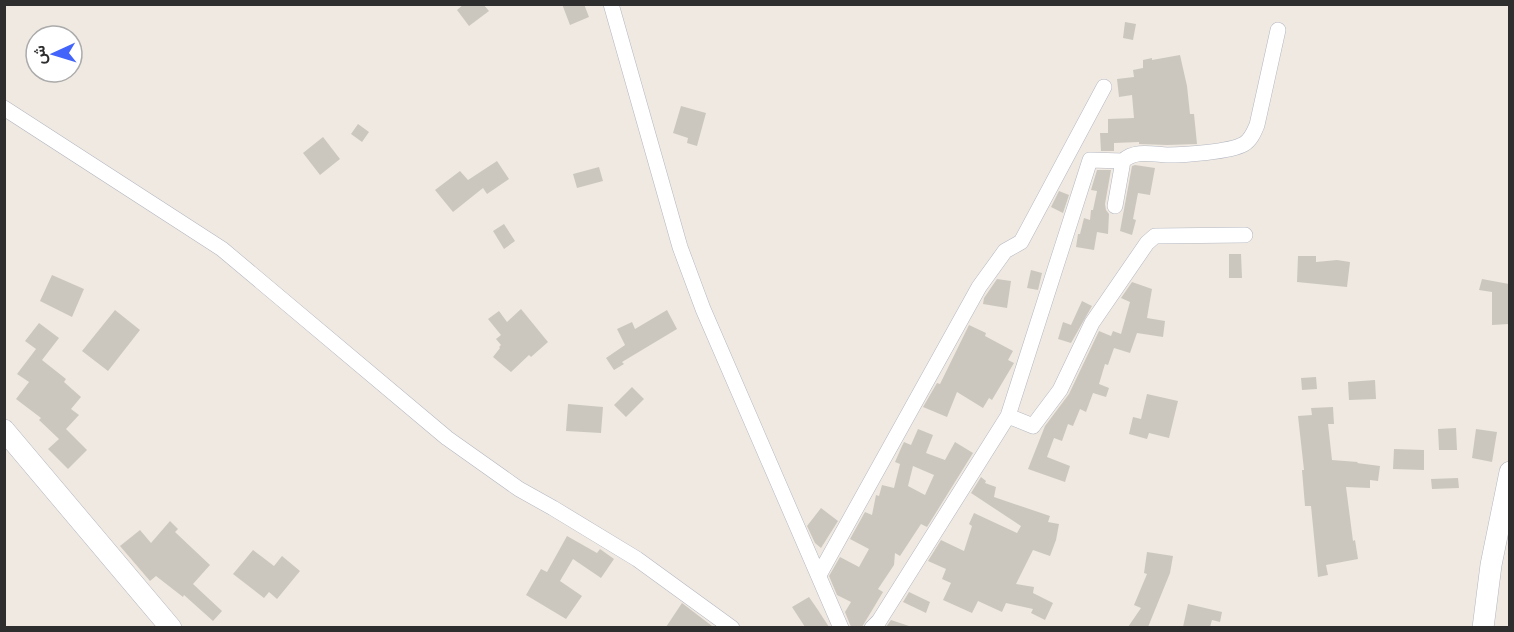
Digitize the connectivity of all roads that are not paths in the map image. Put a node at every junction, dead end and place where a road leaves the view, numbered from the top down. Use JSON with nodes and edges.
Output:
{"nodes":[{"id":1,"x":611,"y":4,"type":"edge"},
{"id":2,"x":1278,"y":30,"type":"dead end"},
{"id":3,"x":1104,"y":87,"type":"dead end"},
{"id":4,"x":4,"y":108,"type":"edge"},
{"id":5,"x":1123,"y":161,"type":"junction"},
{"id":6,"x":1115,"y":206,"type":"dead end"},
{"id":7,"x":1245,"y":236,"type":"dead end"},
{"id":8,"x":1008,"y":416,"type":"junction"},
{"id":9,"x":4,"y":430,"type":"edge"},
{"id":10,"x":1509,"y":472,"type":"edge"},
{"id":11,"x":819,"y":575,"type":"junction"},
{"id":12,"x":171,"y":627,"type":"edge"},
{"id":13,"x":732,"y":627,"type":"edge"},
{"id":14,"x":841,"y":627,"type":"edge"},
{"id":15,"x":872,"y":627,"type":"edge"},
{"id":16,"x":1483,"y":627,"type":"edge"}],
"edges":[{"from":1,"to":11,"type":"street"},
{"from":2,"to":5,"type":"street"},
{"from":3,"to":11,"type":"street"},
{"from":4,"to":13,"type":"street"},
{"from":5,"to":6,"type":"street"},
{"from":5,"to":8,"type":"street"},
{"from":7,"to":8,"type":"street"},
{"from":8,"to":15,"type":"street"},
{"from":9,"to":12,"type":"street"},
{"from":10,"to":16,"type":"street"},
{"from":11,"to":14,"type":"street"}]}
